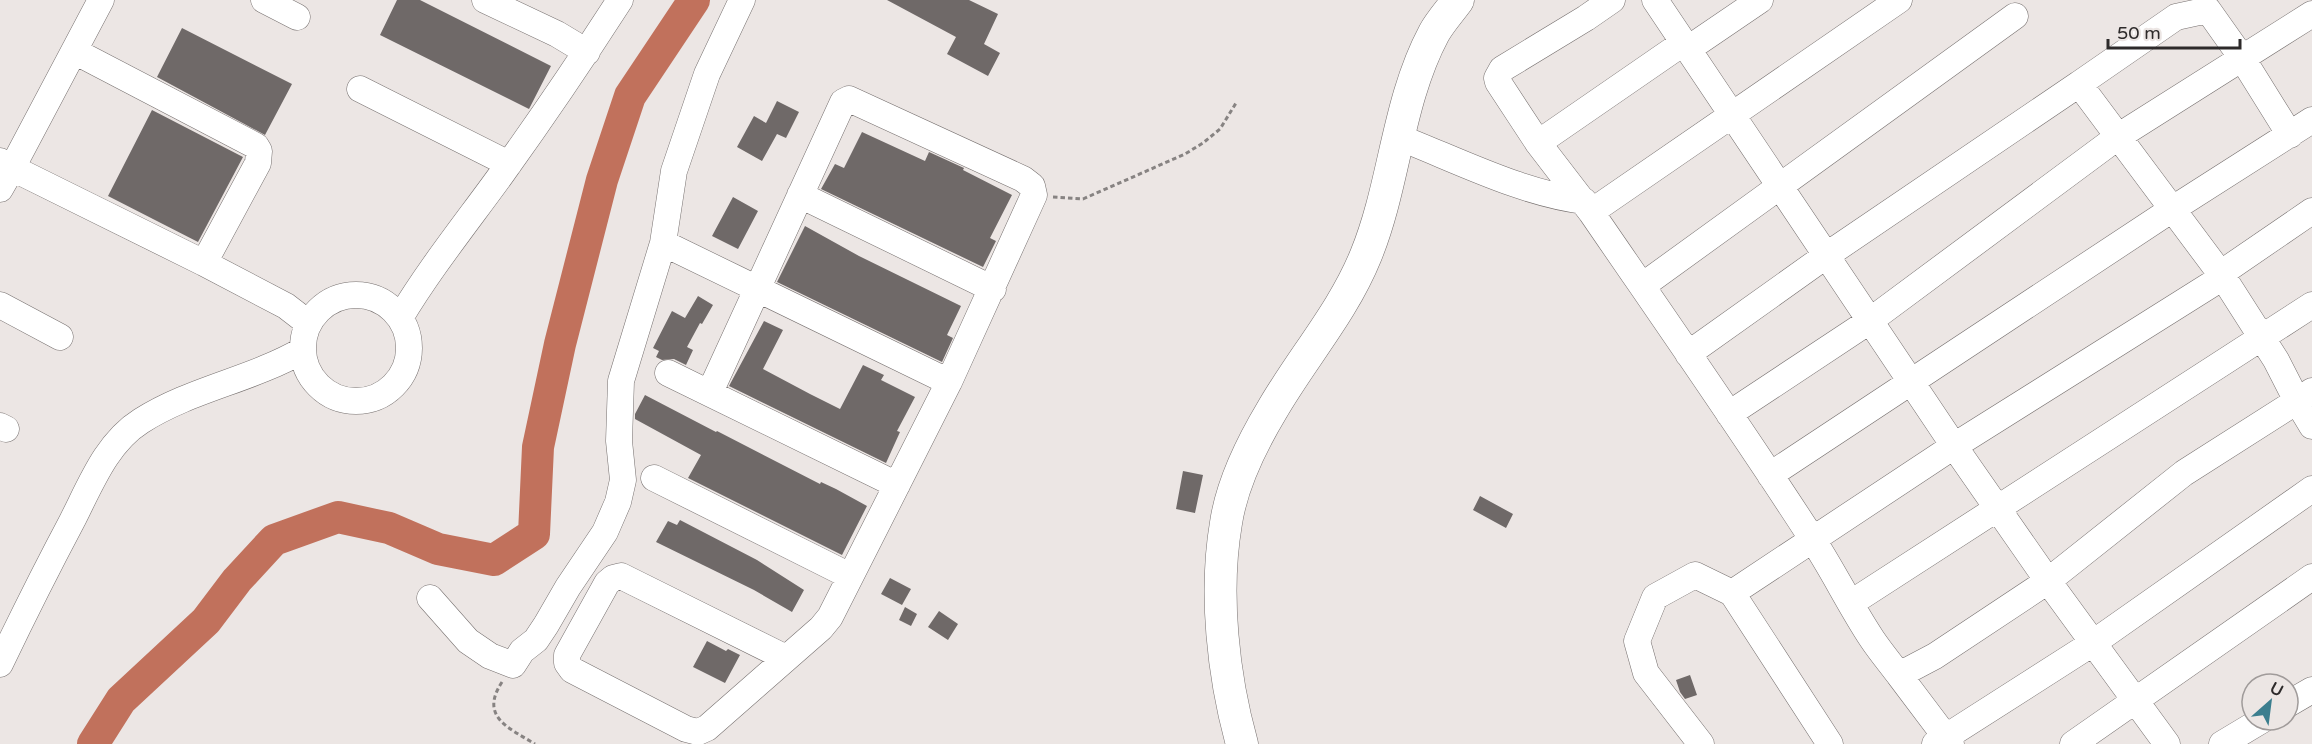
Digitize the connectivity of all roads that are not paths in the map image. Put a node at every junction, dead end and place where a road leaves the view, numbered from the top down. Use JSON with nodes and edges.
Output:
{"nodes":[{"id":1,"x":101,"y":0,"type":"edge"},
{"id":2,"x":264,"y":0,"type":"edge"},
{"id":3,"x":485,"y":0,"type":"edge"},
{"id":4,"x":620,"y":0,"type":"edge"},
{"id":5,"x":742,"y":0,"type":"edge"},
{"id":6,"x":1458,"y":0,"type":"edge"},
{"id":7,"x":1612,"y":0,"type":"edge"},
{"id":8,"x":1655,"y":0,"type":"edge"},
{"id":9,"x":1760,"y":0,"type":"edge"},
{"id":10,"x":1899,"y":0,"type":"edge"},
{"id":11,"x":2304,"y":11,"type":"edge"},
{"id":12,"x":2015,"y":16,"type":"dead end"},
{"id":13,"x":297,"y":17,"type":"dead end"},
{"id":14,"x":1686,"y":46,"type":"junction"},
{"id":15,"x":74,"y":51,"type":"junction"},
{"id":16,"x":586,"y":52,"type":"junction"},
{"id":17,"x":2242,"y":58,"type":"junction"},
{"id":18,"x":2079,"y":84,"type":"junction"},
{"id":19,"x":360,"y":89,"type":"dead end"},
{"id":20,"x":1733,"y":115,"type":"junction"},
{"id":21,"x":2312,"y":120,"type":"edge"},
{"id":22,"x":2290,"y":135,"type":"junction"},
{"id":23,"x":2119,"y":136,"type":"junction"},
{"id":24,"x":1398,"y":137,"type":"junction"},
{"id":25,"x":1538,"y":144,"type":"junction"},
{"id":26,"x":509,"y":164,"type":"junction"},
{"id":27,"x":4,"y":173,"type":"edge"},
{"id":28,"x":1781,"y":186,"type":"junction"},
{"id":29,"x":800,"y":195,"type":"junction"},
{"id":30,"x":1588,"y":206,"type":"junction"},
{"id":31,"x":2171,"y":210,"type":"junction"},
{"id":32,"x":2312,"y":211,"type":"edge"},
{"id":33,"x":663,"y":243,"type":"junction"},
{"id":34,"x":1827,"y":255,"type":"junction"},
{"id":35,"x":204,"y":263,"type":"junction"},
{"id":36,"x":2221,"y":276,"type":"junction"},
{"id":37,"x":1642,"y":286,"type":"junction"},
{"id":38,"x":757,"y":289,"type":"junction"},
{"id":39,"x":993,"y":289,"type":"junction"},
{"id":40,"x":0,"y":305,"type":"edge"},
{"id":41,"x":2312,"y":305,"type":"edge"},
{"id":42,"x":393,"y":311,"type":"junction"},
{"id":43,"x":312,"y":318,"type":"junction"},
{"id":44,"x":1870,"y":320,"type":"junction"},
{"id":45,"x":60,"y":337,"type":"dead end"},
{"id":46,"x":2262,"y":337,"type":"junction"},
{"id":47,"x":1688,"y":354,"type":"junction"},
{"id":48,"x":305,"y":359,"type":"junction"},
{"id":49,"x":668,"y":373,"type":"dead end"},
{"id":50,"x":949,"y":382,"type":"junction"},
{"id":51,"x":1913,"y":382,"type":"junction"},
{"id":52,"x":710,"y":392,"type":"junction"},
{"id":53,"x":2304,"y":396,"type":"edge"},
{"id":54,"x":1729,"y":414,"type":"junction"},
{"id":55,"x":2312,"y":426,"type":"edge"},
{"id":56,"x":1954,"y":446,"type":"junction"},
{"id":57,"x":1770,"y":476,"type":"junction"},
{"id":58,"x":654,"y":478,"type":"dead end"},
{"id":59,"x":897,"y":485,"type":"junction"},
{"id":60,"x":2312,"y":489,"type":"edge"},
{"id":61,"x":1997,"y":508,"type":"junction"},
{"id":62,"x":1812,"y":538,"type":"junction"},
{"id":63,"x":850,"y":576,"type":"junction"},
{"id":64,"x":2312,"y":577,"type":"edge"},
{"id":65,"x":2048,"y":581,"type":"junction"},
{"id":66,"x":1732,"y":593,"type":"junction"},
{"id":67,"x":430,"y":598,"type":"dead end"},
{"id":68,"x":1851,"y":603,"type":"junction"},
{"id":69,"x":2094,"y":643,"type":"junction"},
{"id":70,"x":786,"y":658,"type":"junction"},
{"id":71,"x":0,"y":664,"type":"edge"},
{"id":72,"x":1899,"y":675,"type":"junction"},
{"id":73,"x":2134,"y":701,"type":"junction"},
{"id":74,"x":2242,"y":732,"type":"edge"},
{"id":75,"x":1944,"y":742,"type":"edge"},
{"id":76,"x":1242,"y":744,"type":"edge"},
{"id":77,"x":1701,"y":744,"type":"edge"},
{"id":78,"x":1830,"y":744,"type":"edge"},
{"id":79,"x":2073,"y":744,"type":"edge"},
{"id":80,"x":2167,"y":744,"type":"edge"},
{"id":81,"x":2222,"y":744,"type":"edge"}],
"edges":[{"from":1,"to":15,"type":"street"},
{"from":2,"to":13,"type":"street"},
{"from":3,"to":16,"type":"street"},
{"from":4,"to":16,"type":"street"},
{"from":5,"to":33,"type":"street"},
{"from":6,"to":24,"type":"main road"},
{"from":7,"to":25,"type":"street"},
{"from":8,"to":14,"type":"street"},
{"from":9,"to":14,"type":"street"},
{"from":10,"to":20,"type":"street"},
{"from":11,"to":17,"type":"street"},
{"from":12,"to":28,"type":"street"},
{"from":14,"to":20,"type":"street"},
{"from":14,"to":25,"type":"street"},
{"from":15,"to":27,"type":"street"},
{"from":15,"to":35,"type":"street"},
{"from":16,"to":26,"type":"street"},
{"from":17,"to":18,"type":"street"},
{"from":17,"to":22,"type":"street"},
{"from":17,"to":23,"type":"street"},
{"from":18,"to":23,"type":"street"},
{"from":18,"to":34,"type":"street"},
{"from":19,"to":26,"type":"street"},
{"from":20,"to":28,"type":"street"},
{"from":20,"to":30,"type":"street"},
{"from":21,"to":22,"type":"street"},
{"from":22,"to":31,"type":"street"},
{"from":23,"to":31,"type":"street"},
{"from":23,"to":44,"type":"street"},
{"from":24,"to":30,"type":"street"},
{"from":24,"to":76,"type":"main road"},
{"from":25,"to":30,"type":"street"},
{"from":26,"to":42,"type":"street"},
{"from":27,"to":35,"type":"street"},
{"from":28,"to":34,"type":"street"},
{"from":28,"to":37,"type":"street"},
{"from":29,"to":38,"type":"street"},
{"from":29,"to":39,"type":"street"},
{"from":29,"to":39,"type":"street"},
{"from":30,"to":37,"type":"street"},
{"from":31,"to":36,"type":"street"},
{"from":31,"to":51,"type":"street"},
{"from":32,"to":36,"type":"street"},
{"from":33,"to":38,"type":"street"},
{"from":33,"to":67,"type":"street"},
{"from":34,"to":44,"type":"street"},
{"from":34,"to":47,"type":"street"},
{"from":35,"to":43,"type":"street"},
{"from":36,"to":46,"type":"street"},
{"from":36,"to":56,"type":"street"},
{"from":37,"to":47,"type":"street"},
{"from":38,"to":50,"type":"street"},
{"from":38,"to":52,"type":"street"},
{"from":39,"to":50,"type":"street"},
{"from":40,"to":45,"type":"street"},
{"from":41,"to":46,"type":"street"},
{"from":42,"to":43,"type":"street"},
{"from":42,"to":48,"type":"street"},
{"from":43,"to":48,"type":"street"},
{"from":44,"to":51,"type":"street"},
{"from":44,"to":54,"type":"street"},
{"from":46,"to":53,"type":"street"},
{"from":46,"to":61,"type":"street"},
{"from":47,"to":54,"type":"street"},
{"from":48,"to":71,"type":"street"},
{"from":49,"to":52,"type":"street"},
{"from":50,"to":59,"type":"street"},
{"from":51,"to":56,"type":"street"},
{"from":51,"to":57,"type":"street"},
{"from":52,"to":59,"type":"street"},
{"from":53,"to":55,"type":"street"},
{"from":53,"to":65,"type":"street"},
{"from":54,"to":57,"type":"street"},
{"from":56,"to":61,"type":"street"},
{"from":56,"to":62,"type":"street"},
{"from":57,"to":62,"type":"street"},
{"from":58,"to":63,"type":"street"},
{"from":59,"to":63,"type":"street"},
{"from":60,"to":69,"type":"street"},
{"from":61,"to":65,"type":"street"},
{"from":61,"to":68,"type":"street"},
{"from":62,"to":66,"type":"street"},
{"from":62,"to":68,"type":"street"},
{"from":63,"to":70,"type":"street"},
{"from":64,"to":73,"type":"street"},
{"from":65,"to":69,"type":"street"},
{"from":65,"to":72,"type":"street"},
{"from":66,"to":77,"type":"street"},
{"from":66,"to":78,"type":"street"},
{"from":68,"to":72,"type":"street"},
{"from":69,"to":73,"type":"street"},
{"from":69,"to":75,"type":"street"},
{"from":70,"to":70,"type":"street"},
{"from":72,"to":75,"type":"street"},
{"from":73,"to":79,"type":"street"},
{"from":73,"to":80,"type":"street"},
{"from":74,"to":81,"type":"street"}]}
